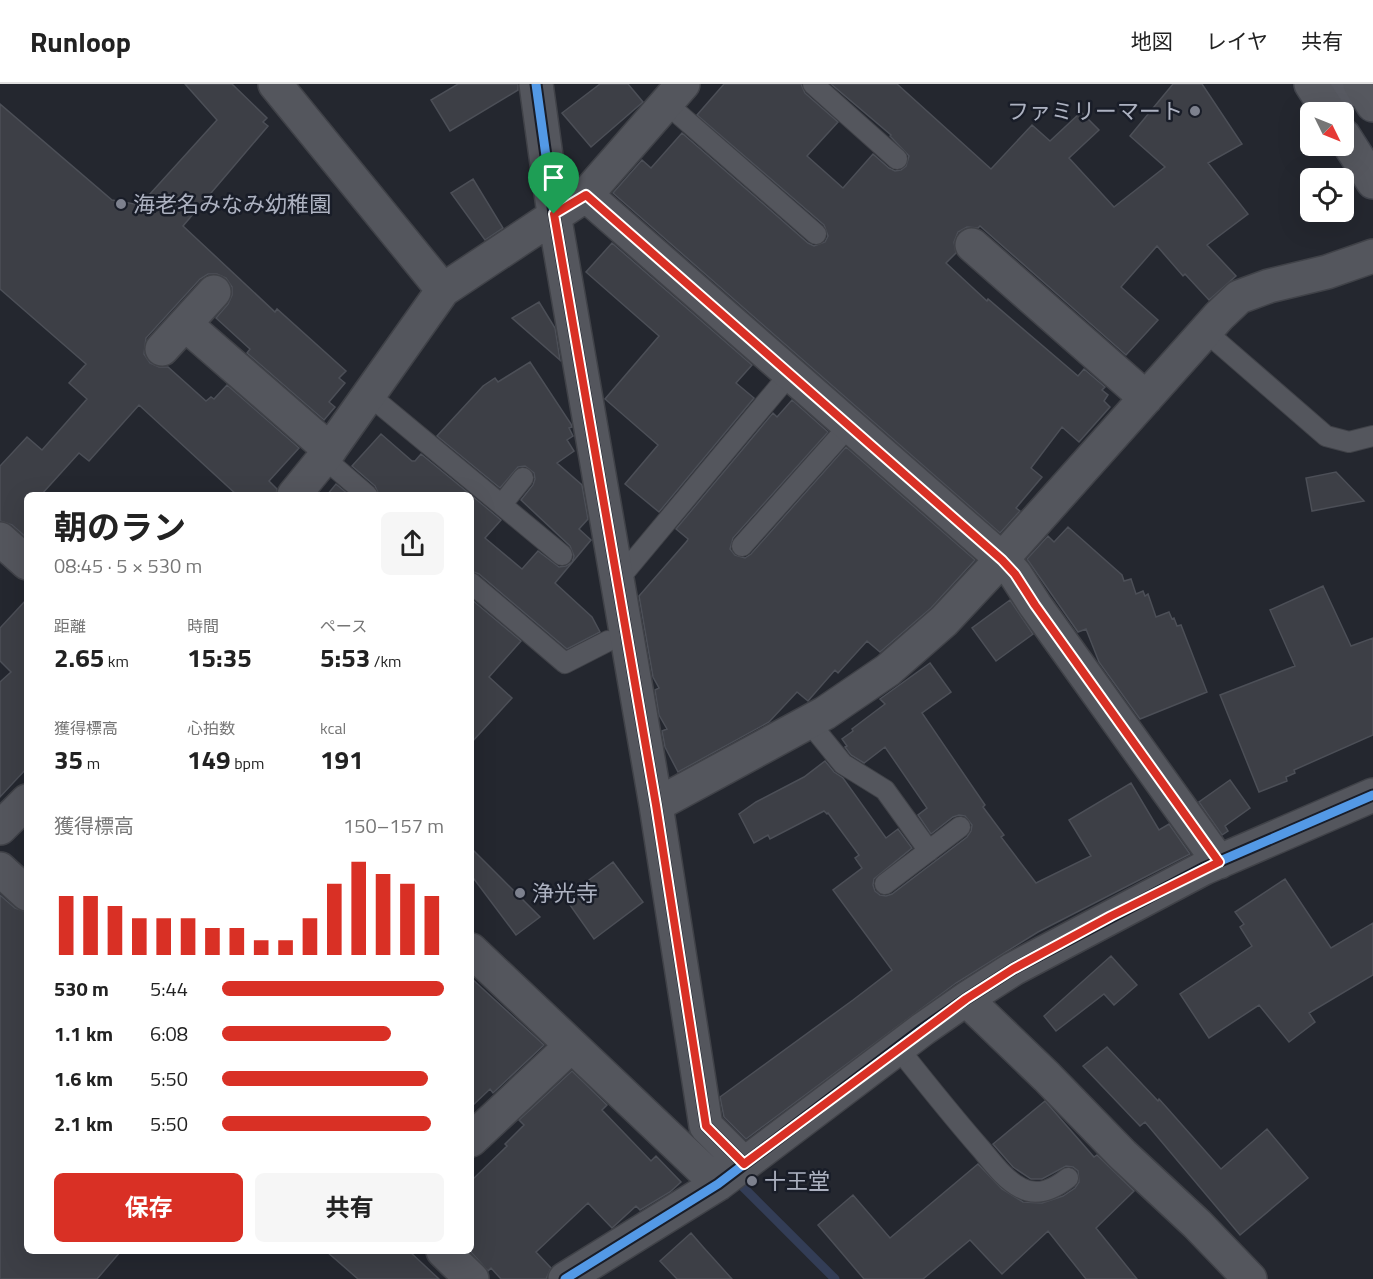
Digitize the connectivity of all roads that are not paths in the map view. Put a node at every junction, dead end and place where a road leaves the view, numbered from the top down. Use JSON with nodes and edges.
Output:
{"nodes":[{"id":1,"x":275,"y":84,"type":"edge"},
{"id":2,"x":536,"y":84,"type":"edge"},
{"id":3,"x":813,"y":84,"type":"edge"},
{"id":4,"x":1359,"y":84,"type":"edge"},
{"id":5,"x":675,"y":94,"type":"edge"},
{"id":6,"x":1321,"y":100,"type":"edge"},
{"id":7,"x":1373,"y":105,"type":"edge"},
{"id":8,"x":1354,"y":152,"type":"edge"},
{"id":9,"x":897,"y":159,"type":"dead end"},
{"id":10,"x":1373,"y":182,"type":"edge"},
{"id":11,"x":586,"y":195,"type":"junction"},
{"id":12,"x":554,"y":214,"type":"junction"},
{"id":13,"x":816,"y":234,"type":"dead end"},
{"id":14,"x":972,"y":245,"type":"dead end"},
{"id":15,"x":1373,"y":256,"type":"edge"},
{"id":16,"x":443,"y":290,"type":"junction"},
{"id":17,"x":214,"y":292,"type":"dead end"},
{"id":18,"x":185,"y":324,"type":"junction"},
{"id":19,"x":1206,"y":331,"type":"junction"},
{"id":20,"x":162,"y":349,"type":"dead end"},
{"id":21,"x":789,"y":375,"type":"junction"},
{"id":22,"x":369,"y":395,"type":"junction"},
{"id":23,"x":1146,"y":398,"type":"junction"},
{"id":24,"x":849,"y":426,"type":"junction"},
{"id":25,"x":1373,"y":435,"type":"edge"},
{"id":26,"x":327,"y":454,"type":"junction"},
{"id":27,"x":523,"y":478,"type":"dead end"},
{"id":28,"x":296,"y":492,"type":"edge"},
{"id":29,"x":364,"y":492,"type":"edge"},
{"id":30,"x":502,"y":504,"type":"junction"},
{"id":31,"x":0,"y":539,"type":"edge"},
{"id":32,"x":742,"y":546,"type":"dead end"},
{"id":33,"x":562,"y":555,"type":"dead end"},
{"id":34,"x":24,"y":560,"type":"edge"},
{"id":35,"x":1002,"y":560,"type":"junction"},
{"id":36,"x":617,"y":581,"type":"junction"},
{"id":37,"x":474,"y":586,"type":"edge"},
{"id":38,"x":608,"y":641,"type":"dead end"},
{"id":39,"x":808,"y":721,"type":"junction"},
{"id":40,"x":1373,"y":795,"type":"edge"},
{"id":41,"x":24,"y":804,"type":"edge"},
{"id":42,"x":656,"y":805,"type":"junction"},
{"id":43,"x":960,"y":827,"type":"dead end"},
{"id":44,"x":0,"y":828,"type":"edge"},
{"id":45,"x":929,"y":850,"type":"junction"},
{"id":46,"x":1219,"y":862,"type":"junction"},
{"id":47,"x":0,"y":868,"type":"edge"},
{"id":48,"x":885,"y":884,"type":"dead end"},
{"id":49,"x":24,"y":891,"type":"edge"},
{"id":50,"x":474,"y":953,"type":"edge"},
{"id":51,"x":966,"y":999,"type":"junction"},
{"id":52,"x":571,"y":1046,"type":"junction"},
{"id":53,"x":898,"y":1048,"type":"junction"},
{"id":54,"x":474,"y":1137,"type":"edge"},
{"id":55,"x":731,"y":1174,"type":"junction"},
{"id":56,"x":1068,"y":1178,"type":"dead end"},
{"id":57,"x":446,"y":1254,"type":"edge"},
{"id":58,"x":472,"y":1279,"type":"edge"},
{"id":59,"x":565,"y":1279,"type":"edge"},
{"id":60,"x":1250,"y":1279,"type":"edge"}],
"edges":[{"from":1,"to":16,"type":"street"},
{"from":2,"to":12,"type":"street"},
{"from":3,"to":9,"type":"lane"},
{"from":4,"to":6,"type":"street"},
{"from":4,"to":7,"type":"main road"},
{"from":5,"to":11,"type":"street"},
{"from":5,"to":13,"type":"lane"},
{"from":8,"to":10,"type":"main road"},
{"from":11,"to":12,"type":"street"},
{"from":11,"to":21,"type":"street"},
{"from":12,"to":16,"type":"street"},
{"from":12,"to":36,"type":"street"},
{"from":14,"to":23,"type":"street"},
{"from":15,"to":19,"type":"street"},
{"from":16,"to":22,"type":"street"},
{"from":17,"to":18,"type":"street"},
{"from":18,"to":20,"type":"street"},
{"from":18,"to":26,"type":"street"},
{"from":19,"to":23,"type":"street"},
{"from":19,"to":25,"type":"lane"},
{"from":21,"to":24,"type":"street"},
{"from":21,"to":36,"type":"lane"},
{"from":22,"to":26,"type":"street"},
{"from":22,"to":30,"type":"lane"},
{"from":23,"to":35,"type":"street"},
{"from":24,"to":32,"type":"lane"},
{"from":24,"to":35,"type":"street"},
{"from":26,"to":28,"type":"street"},
{"from":26,"to":29,"type":"lane"},
{"from":27,"to":30,"type":"lane"},
{"from":30,"to":33,"type":"lane"},
{"from":31,"to":34,"type":"street"},
{"from":35,"to":39,"type":"street"},
{"from":35,"to":46,"type":"street"},
{"from":36,"to":42,"type":"street"},
{"from":37,"to":38,"type":"lane"},
{"from":39,"to":42,"type":"street"},
{"from":39,"to":45,"type":"lane"},
{"from":40,"to":46,"type":"street"},
{"from":41,"to":44,"type":"street"},
{"from":42,"to":55,"type":"street"},
{"from":43,"to":45,"type":"lane"},
{"from":45,"to":48,"type":"lane"},
{"from":46,"to":51,"type":"street"},
{"from":47,"to":49,"type":"street"},
{"from":50,"to":52,"type":"street"},
{"from":51,"to":53,"type":"street"},
{"from":51,"to":60,"type":"street"},
{"from":52,"to":54,"type":"street"},
{"from":52,"to":55,"type":"street"},
{"from":53,"to":55,"type":"street"},
{"from":53,"to":56,"type":"lane"},
{"from":55,"to":59,"type":"street"},
{"from":57,"to":58,"type":"street"}]}
